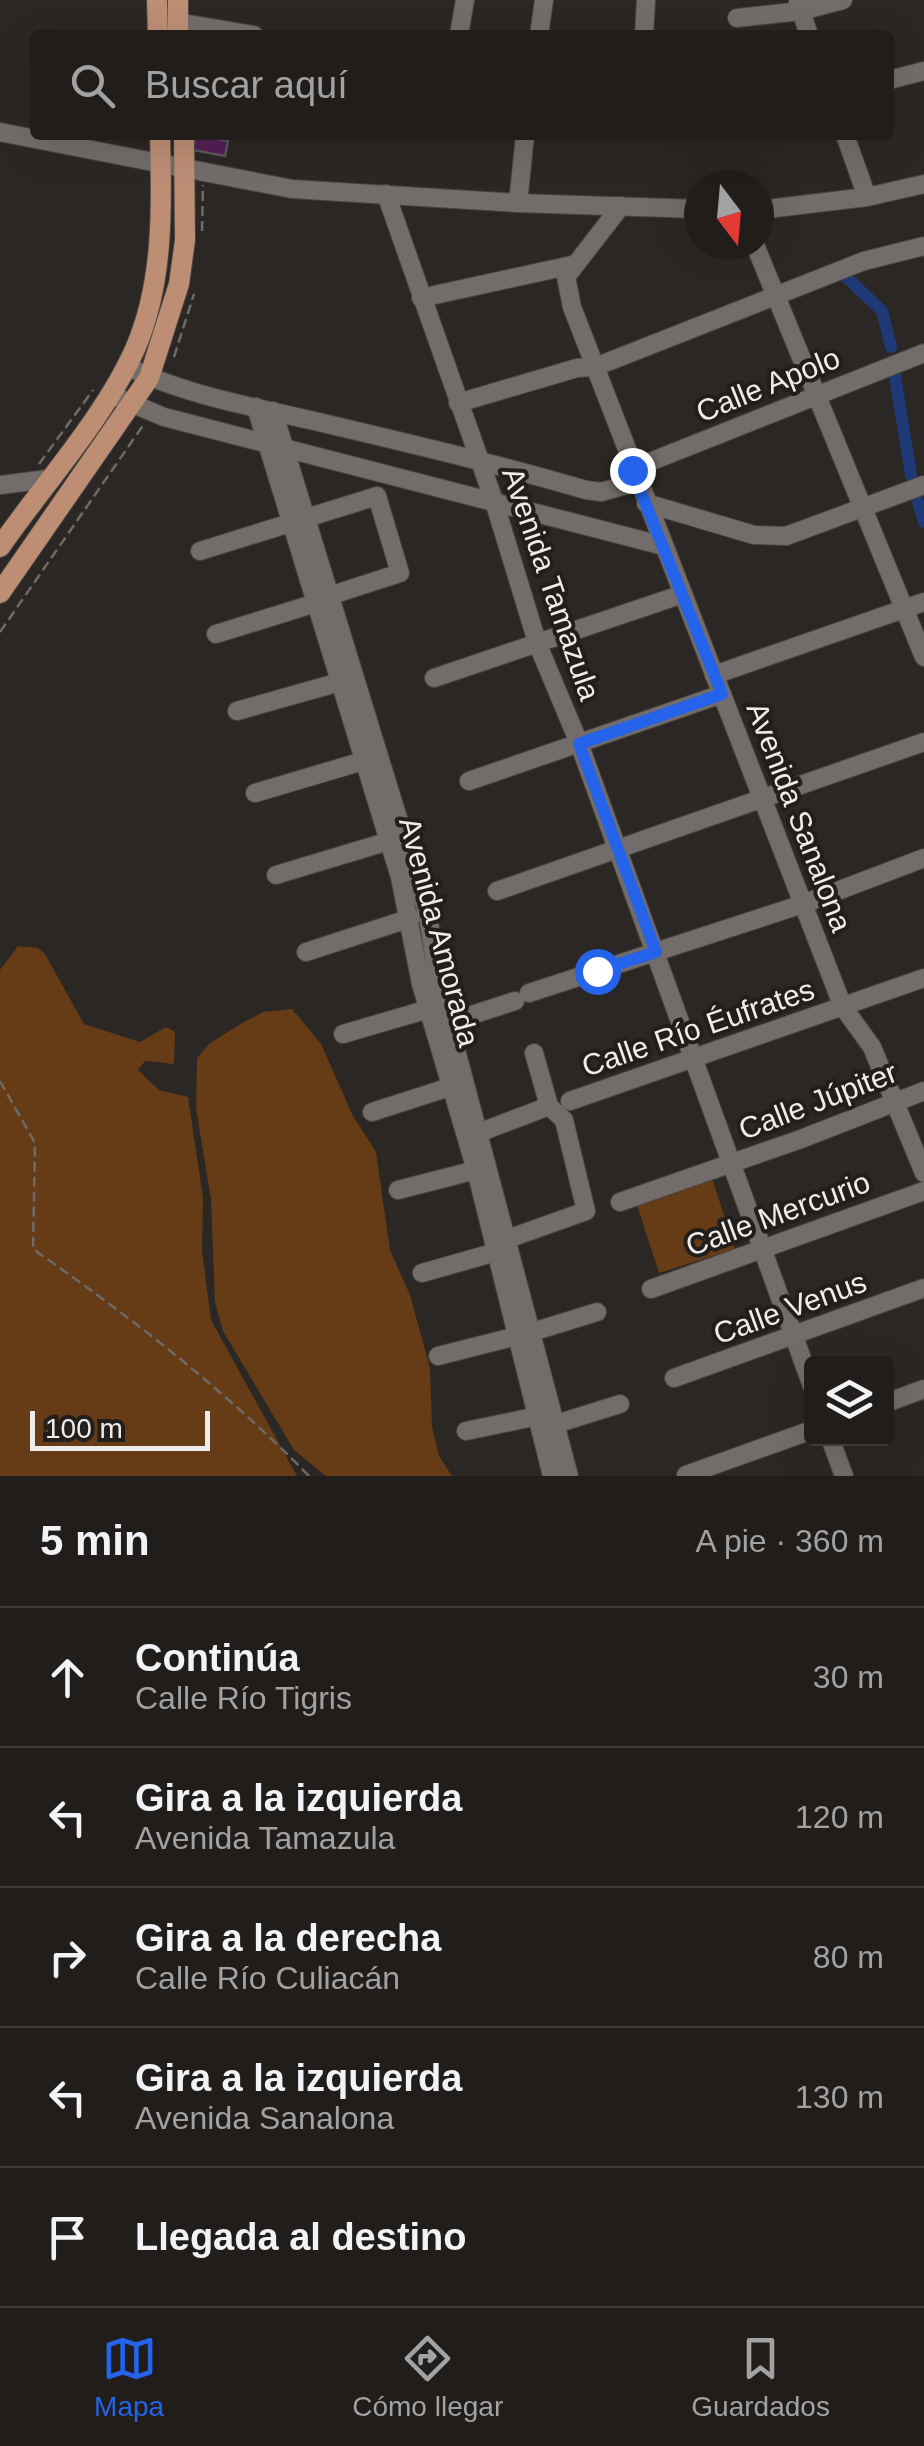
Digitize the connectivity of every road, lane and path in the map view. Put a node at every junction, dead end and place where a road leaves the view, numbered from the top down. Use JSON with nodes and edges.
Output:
{"nodes":[{"id":1,"x":157,"y":0,"type":"edge"},
{"id":2,"x":178,"y":0,"type":"edge"},
{"id":3,"x":465,"y":0,"type":"edge"},
{"id":4,"x":544,"y":0,"type":"edge"},
{"id":5,"x":646,"y":0,"type":"edge"},
{"id":6,"x":843,"y":0,"type":"edge"},
{"id":7,"x":799,"y":6,"type":"edge"},
{"id":8,"x":737,"y":18,"type":"dead end"},
{"id":9,"x":178,"y":29,"type":"edge"},
{"id":10,"x":158,"y":30,"type":"edge"},
{"id":11,"x":460,"y":30,"type":"edge"},
{"id":12,"x":539,"y":30,"type":"edge"},
{"id":13,"x":644,"y":30,"type":"edge"},
{"id":14,"x":807,"y":30,"type":"edge"},
{"id":15,"x":924,"y":71,"type":"edge"},
{"id":16,"x":894,"y":79,"type":"edge"},
{"id":17,"x":0,"y":132,"type":"edge"},
{"id":18,"x":30,"y":138,"type":"edge"},
{"id":19,"x":41,"y":140,"type":"edge"},
{"id":20,"x":160,"y":140,"type":"edge"},
{"id":21,"x":184,"y":140,"type":"edge"},
{"id":22,"x":524,"y":140,"type":"edge"},
{"id":23,"x":847,"y":140,"type":"edge"},
{"id":24,"x":160,"y":163,"type":"junction"},
{"id":25,"x":185,"y":168,"type":"junction"},
{"id":26,"x":924,"y":184,"type":"edge"},
{"id":27,"x":386,"y":194,"type":"junction"},
{"id":28,"x":867,"y":197,"type":"junction"},
{"id":29,"x":518,"y":204,"type":"junction"},
{"id":30,"x":620,"y":206,"type":"junction"},
{"id":31,"x":684,"y":208,"type":"edge"},
{"id":32,"x":774,"y":208,"type":"edge"},
{"id":33,"x":924,"y":246,"type":"edge"},
{"id":34,"x":762,"y":260,"type":"edge"},
{"id":35,"x":572,"y":265,"type":"junction"},
{"id":36,"x":422,"y":298,"type":"junction"},
{"id":37,"x":779,"y":298,"type":"junction"},
{"id":38,"x":924,"y":353,"type":"edge"},
{"id":39,"x":126,"y":366,"type":"junction"},
{"id":40,"x":595,"y":367,"type":"junction"},
{"id":41,"x":150,"y":378,"type":"junction"},
{"id":42,"x":103,"y":390,"type":"junction"},
{"id":43,"x":817,"y":394,"type":"junction"},
{"id":44,"x":458,"y":404,"type":"junction"},
{"id":45,"x":134,"y":406,"type":"junction"},
{"id":46,"x":265,"y":409,"type":"junction"},
{"id":47,"x":276,"y":445,"type":"junction"},
{"id":48,"x":477,"y":458,"type":"junction"},
{"id":49,"x":635,"y":476,"type":"junction"},
{"id":50,"x":48,"y":478,"type":"junction"},
{"id":51,"x":25,"y":482,"type":"junction"},
{"id":52,"x":924,"y":484,"type":"edge"},
{"id":53,"x":0,"y":485,"type":"edge"},
{"id":54,"x":493,"y":498,"type":"junction"},
{"id":55,"x":646,"y":503,"type":"junction"},
{"id":56,"x":866,"y":508,"type":"junction"},
{"id":57,"x":299,"y":521,"type":"junction"},
{"id":58,"x":664,"y":546,"type":"junction"},
{"id":59,"x":0,"y":547,"type":"edge"},
{"id":60,"x":200,"y":551,"type":"dead end"},
{"id":61,"x":0,"y":593,"type":"edge"},
{"id":62,"x":683,"y":594,"type":"junction"},
{"id":63,"x":324,"y":599,"type":"junction"},
{"id":64,"x":915,"y":605,"type":"edge"},
{"id":65,"x":216,"y":634,"type":"dead end"},
{"id":66,"x":538,"y":645,"type":"junction"},
{"id":67,"x":924,"y":657,"type":"edge"},
{"id":68,"x":714,"y":675,"type":"junction"},
{"id":69,"x":434,"y":678,"type":"dead end"},
{"id":70,"x":340,"y":682,"type":"junction"},
{"id":71,"x":722,"y":694,"type":"junction"},
{"id":72,"x":237,"y":712,"type":"dead end"},
{"id":73,"x":924,"y":742,"type":"edge"},
{"id":74,"x":579,"y":744,"type":"junction"},
{"id":75,"x":363,"y":760,"type":"junction"},
{"id":76,"x":469,"y":781,"type":"dead end"},
{"id":77,"x":255,"y":794,"type":"dead end"},
{"id":78,"x":763,"y":797,"type":"junction"},
{"id":79,"x":388,"y":810,"type":"junction"},
{"id":80,"x":389,"y":841,"type":"junction"},
{"id":81,"x":616,"y":848,"type":"junction"},
{"id":82,"x":924,"y":858,"type":"edge"},
{"id":83,"x":276,"y":875,"type":"dead end"},
{"id":84,"x":497,"y":890,"type":"dead end"},
{"id":85,"x":803,"y":904,"type":"junction"},
{"id":86,"x":411,"y":918,"type":"junction"},
{"id":87,"x":306,"y":952,"type":"dead end"},
{"id":88,"x":656,"y":952,"type":"junction"},
{"id":89,"x":924,"y":978,"type":"edge"},
{"id":90,"x":843,"y":1008,"type":"junction"},
{"id":91,"x":441,"y":1012,"type":"junction"},
{"id":92,"x":343,"y":1034,"type":"dead end"},
{"id":93,"x":534,"y":1053,"type":"dead end"},
{"id":94,"x":692,"y":1056,"type":"junction"},
{"id":95,"x":0,"y":1081,"type":"edge"},
{"id":96,"x":452,"y":1086,"type":"junction"},
{"id":97,"x":924,"y":1090,"type":"edge"},
{"id":98,"x":894,"y":1100,"type":"junction"},
{"id":99,"x":570,"y":1101,"type":"dead end"},
{"id":100,"x":549,"y":1106,"type":"junction"},
{"id":101,"x":372,"y":1112,"type":"dead end"},
{"id":102,"x":481,"y":1132,"type":"junction"},
{"id":103,"x":731,"y":1162,"type":"junction"},
{"id":104,"x":476,"y":1170,"type":"junction"},
{"id":105,"x":924,"y":1172,"type":"edge"},
{"id":106,"x":398,"y":1190,"type":"dead end"},
{"id":107,"x":924,"y":1191,"type":"edge"},
{"id":108,"x":620,"y":1202,"type":"dead end"},
{"id":109,"x":499,"y":1245,"type":"junction"},
{"id":110,"x":762,"y":1249,"type":"junction"},
{"id":111,"x":422,"y":1272,"type":"dead end"},
{"id":112,"x":924,"y":1288,"type":"edge"},
{"id":113,"x":651,"y":1289,"type":"dead end"},
{"id":114,"x":598,"y":1312,"type":"dead end"},
{"id":115,"x":525,"y":1334,"type":"junction"},
{"id":116,"x":793,"y":1336,"type":"junction"},
{"id":117,"x":438,"y":1356,"type":"dead end"},
{"id":118,"x":804,"y":1365,"type":"edge"},
{"id":119,"x":674,"y":1378,"type":"dead end"},
{"id":120,"x":924,"y":1389,"type":"edge"},
{"id":121,"x":894,"y":1399,"type":"edge"},
{"id":122,"x":620,"y":1404,"type":"dead end"},
{"id":123,"x":538,"y":1416,"type":"junction"},
{"id":124,"x":556,"y":1424,"type":"junction"},
{"id":125,"x":466,"y":1432,"type":"dead end"},
{"id":126,"x":804,"y":1433,"type":"edge"},
{"id":127,"x":833,"y":1446,"type":"edge"},
{"id":128,"x":686,"y":1475,"type":"edge"},
{"id":129,"x":309,"y":1476,"type":"edge"},
{"id":130,"x":563,"y":1476,"type":"edge"},
{"id":131,"x":844,"y":1476,"type":"edge"}],
"edges":[{"from":1,"to":10,"type":"main road"},
{"from":2,"to":9,"type":"main road"},
{"from":3,"to":11,"type":"street"},
{"from":4,"to":12,"type":"street"},
{"from":5,"to":13,"type":"street"},
{"from":6,"to":7,"type":"street"},
{"from":7,"to":8,"type":"street"},
{"from":7,"to":14,"type":"street"},
{"from":15,"to":16,"type":"street"},
{"from":17,"to":18,"type":"street"},
{"from":19,"to":24,"type":"street"},
{"from":20,"to":24,"type":"main road"},
{"from":21,"to":25,"type":"main road"},
{"from":22,"to":29,"type":"street"},
{"from":23,"to":28,"type":"street"},
{"from":24,"to":25,"type":"street"},
{"from":24,"to":39,"type":"main road"},
{"from":25,"to":27,"type":"street"},
{"from":25,"to":41,"type":"main road"},
{"from":26,"to":28,"type":"street"},
{"from":27,"to":29,"type":"street"},
{"from":27,"to":36,"type":"street","name":"Avenida Tamazula"},
{"from":28,"to":32,"type":"street"},
{"from":29,"to":30,"type":"street"},
{"from":30,"to":31,"type":"street"},
{"from":30,"to":35,"type":"street"},
{"from":33,"to":37,"type":"street"},
{"from":34,"to":37,"type":"street"},
{"from":35,"to":36,"type":"street"},
{"from":35,"to":40,"type":"street","name":"Avenida Sanalona"},
{"from":36,"to":44,"type":"street","name":"Avenida Tamazula"},
{"from":37,"to":40,"type":"street"},
{"from":37,"to":43,"type":"street"},
{"from":38,"to":43,"type":"street","name":"Calle Apolo"},
{"from":39,"to":41,"type":"street","name":"Calle Apolo"},
{"from":39,"to":42,"type":"main road"},
{"from":40,"to":44,"type":"street"},
{"from":40,"to":49,"type":"street","name":"Avenida Sanalona"},
{"from":41,"to":45,"type":"main road"},
{"from":41,"to":46,"type":"street","name":"Calle Apolo"},
{"from":42,"to":45,"type":"street"},
{"from":42,"to":50,"type":"main road"},
{"from":42,"to":51,"type":"path"},
{"from":43,"to":49,"type":"street","name":"Calle Apolo"},
{"from":43,"to":56,"type":"street"},
{"from":44,"to":48,"type":"street","name":"Avenida Tamazula"},
{"from":45,"to":47,"type":"street"},
{"from":45,"to":61,"type":"main road"},
{"from":46,"to":47,"type":"street","name":"Avenida Amorada"},
{"from":46,"to":48,"type":"street","name":"Calle Apolo"},
{"from":47,"to":54,"type":"street"},
{"from":47,"to":57,"type":"street","name":"Avenida Amorada"},
{"from":48,"to":49,"type":"street","name":"Calle Apolo"},
{"from":48,"to":54,"type":"street","name":"Avenida Tamazula"},
{"from":49,"to":55,"type":"street","name":"Avenida Sanalona"},
{"from":50,"to":51,"type":"street"},
{"from":50,"to":59,"type":"main road"},
{"from":51,"to":53,"type":"street"},
{"from":52,"to":56,"type":"street"},
{"from":54,"to":58,"type":"street"},
{"from":54,"to":66,"type":"street","name":"Avenida Tamazula"},
{"from":55,"to":56,"type":"street"},
{"from":55,"to":58,"type":"street","name":"Avenida Sanalona"},
{"from":56,"to":64,"type":"street"},
{"from":57,"to":60,"type":"street"},
{"from":57,"to":63,"type":"street","name":"Avenida Amorada"},
{"from":57,"to":63,"type":"street"},
{"from":58,"to":62,"type":"street","name":"Avenida Sanalona"},
{"from":62,"to":66,"type":"street"},
{"from":62,"to":68,"type":"street","name":"Avenida Sanalona"},
{"from":63,"to":65,"type":"street"},
{"from":63,"to":70,"type":"street","name":"Avenida Amorada"},
{"from":63,"to":79,"type":"street","name":"Avenida Amorada"},
{"from":64,"to":67,"type":"street"},
{"from":64,"to":68,"type":"street"},
{"from":66,"to":69,"type":"street"},
{"from":66,"to":74,"type":"street","name":"Avenida Tamazula"},
{"from":68,"to":71,"type":"street","name":"Avenida Sanalona"},
{"from":70,"to":72,"type":"street"},
{"from":70,"to":75,"type":"street","name":"Avenida Amorada"},
{"from":71,"to":74,"type":"street"},
{"from":71,"to":78,"type":"street","name":"Avenida Sanalona"},
{"from":73,"to":78,"type":"street"},
{"from":74,"to":76,"type":"street"},
{"from":74,"to":81,"type":"street","name":"Avenida Tamazula"},
{"from":75,"to":77,"type":"street"},
{"from":75,"to":79,"type":"street","name":"Avenida Amorada"},
{"from":78,"to":81,"type":"street"},
{"from":78,"to":85,"type":"street","name":"Avenida Sanalona"},
{"from":79,"to":80,"type":"street","name":"Avenida Amorada"},
{"from":79,"to":91,"type":"street","name":"Avenida Amorada"},
{"from":80,"to":83,"type":"street"},
{"from":80,"to":86,"type":"street","name":"Avenida Amorada"},
{"from":81,"to":84,"type":"street"},
{"from":81,"to":88,"type":"street","name":"Avenida Tamazula"},
{"from":82,"to":85,"type":"street"},
{"from":85,"to":88,"type":"street"},
{"from":85,"to":90,"type":"street","name":"Avenida Sanalona"},
{"from":86,"to":87,"type":"street"},
{"from":86,"to":91,"type":"street","name":"Avenida Amorada"},
{"from":88,"to":91,"type":"street"},
{"from":88,"to":94,"type":"street","name":"Avenida Tamazula"},
{"from":89,"to":90,"type":"street","name":"Calle Río Éufrates"},
{"from":90,"to":94,"type":"street","name":"Calle Río Éufrates"},
{"from":90,"to":98,"type":"street","name":"Avenida Sanalona"},
{"from":91,"to":92,"type":"street"},
{"from":91,"to":96,"type":"street","name":"Avenida Amorada"},
{"from":91,"to":102,"type":"street","name":"Avenida Amorada"},
{"from":93,"to":100,"type":"street"},
{"from":94,"to":99,"type":"street","name":"Calle Río Éufrates"},
{"from":94,"to":103,"type":"street","name":"Avenida Tamazula"},
{"from":95,"to":129,"type":"path"},
{"from":96,"to":101,"type":"street"},
{"from":96,"to":104,"type":"street","name":"Avenida Amorada"},
{"from":97,"to":98,"type":"street","name":"Calle Júpiter"},
{"from":98,"to":103,"type":"street","name":"Calle Júpiter"},
{"from":98,"to":105,"type":"street","name":"Avenida Sanalona"},
{"from":100,"to":102,"type":"street"},
{"from":100,"to":109,"type":"street"},
{"from":102,"to":109,"type":"street","name":"Avenida Amorada"},
{"from":103,"to":108,"type":"street","name":"Calle Júpiter"},
{"from":103,"to":110,"type":"street","name":"Avenida Tamazula"},
{"from":104,"to":106,"type":"street"},
{"from":104,"to":109,"type":"street","name":"Avenida Amorada"},
{"from":107,"to":110,"type":"street","name":"Calle Mercurio"},
{"from":109,"to":111,"type":"street"},
{"from":109,"to":115,"type":"street","name":"Avenida Amorada"},
{"from":110,"to":113,"type":"street","name":"Calle Mercurio"},
{"from":110,"to":116,"type":"street","name":"Avenida Tamazula"},
{"from":112,"to":116,"type":"street","name":"Calle Venus"},
{"from":114,"to":115,"type":"street"},
{"from":115,"to":117,"type":"street"},
{"from":115,"to":123,"type":"street","name":"Avenida Amorada"},
{"from":115,"to":124,"type":"street","name":"Avenida Amorada"},
{"from":116,"to":118,"type":"street","name":"Avenida Tamazula"},
{"from":116,"to":119,"type":"street","name":"Calle Venus"},
{"from":120,"to":121,"type":"street"},
{"from":122,"to":124,"type":"street"},
{"from":123,"to":125,"type":"street"},
{"from":123,"to":130,"type":"street","name":"Avenida Amorada"},
{"from":124,"to":130,"type":"street","name":"Avenida Amorada"},
{"from":126,"to":128,"type":"street"},
{"from":127,"to":131,"type":"street"}]}
